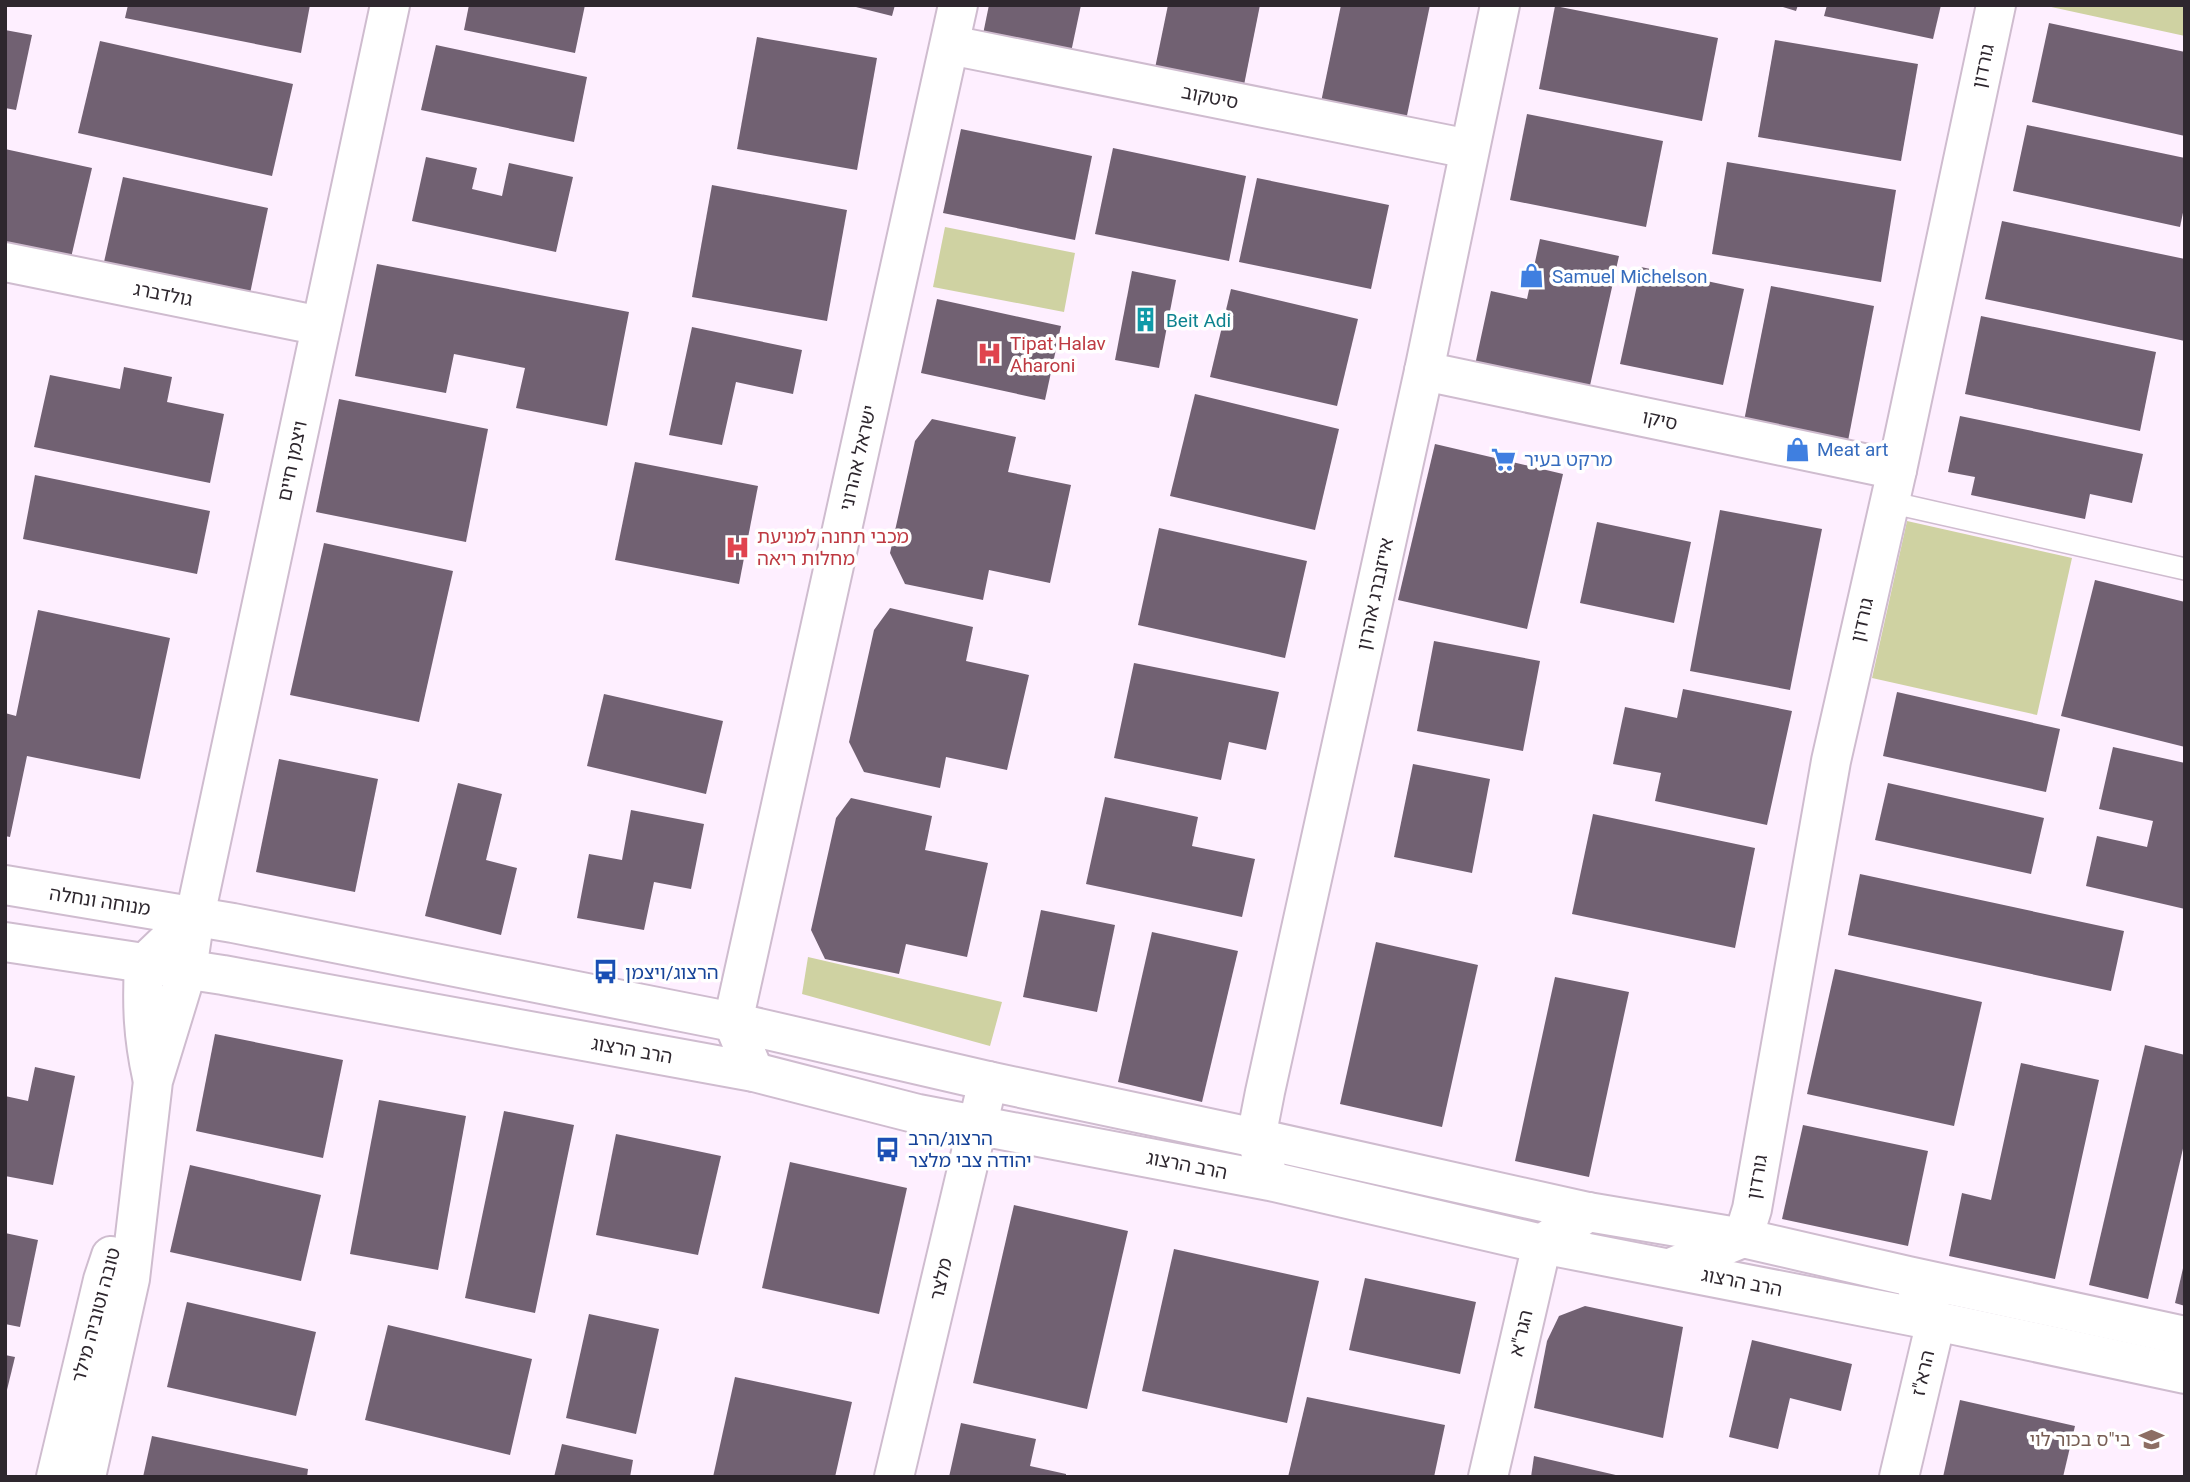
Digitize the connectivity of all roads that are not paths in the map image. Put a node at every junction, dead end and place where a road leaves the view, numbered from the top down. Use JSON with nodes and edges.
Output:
{"nodes":[{"id":1,"x":390,"y":5,"type":"edge"},
{"id":2,"x":958,"y":5,"type":"edge"},
{"id":3,"x":1500,"y":5,"type":"edge"},
{"id":4,"x":1996,"y":5,"type":"edge"},
{"id":5,"x":950,"y":45,"type":"junction"},
{"id":6,"x":1469,"y":149,"type":"junction"},
{"id":7,"x":5,"y":262,"type":"edge"},
{"id":8,"x":321,"y":326,"type":"junction"},
{"id":9,"x":1424,"y":371,"type":"junction"},
{"id":10,"x":1893,"y":486,"type":"junction"},
{"id":11,"x":2185,"y":569,"type":"edge"},
{"id":12,"x":5,"y":885,"type":"edge"},
{"id":13,"x":195,"y":916,"type":"junction"},
{"id":14,"x":5,"y":942,"type":"edge"},
{"id":15,"x":144,"y":964,"type":"junction"},
{"id":16,"x":187,"y":970,"type":"junction"},
{"id":17,"x":733,"y":1022,"type":"junction"},
{"id":18,"x":754,"y":1072,"type":"junction"},
{"id":19,"x":153,"y":1081,"type":"junction"},
{"id":20,"x":988,"y":1081,"type":"junction"},
{"id":21,"x":977,"y":1125,"type":"junction"},
{"id":22,"x":1256,"y":1138,"type":"junction"},
{"id":23,"x":145,"y":1155,"type":"junction"},
{"id":24,"x":1270,"y":1181,"type":"junction"},
{"id":25,"x":1588,"y":1212,"type":"junction"},
{"id":26,"x":1743,"y":1238,"type":"junction"},
{"id":27,"x":1542,"y":1244,"type":"junction"},
{"id":28,"x":1670,"y":1268,"type":"junction"},
{"id":29,"x":1908,"y":1276,"type":"junction"},
{"id":30,"x":1936,"y":1321,"type":"junction"},
{"id":31,"x":2185,"y":1336,"type":"edge"},
{"id":32,"x":2185,"y":1374,"type":"edge"},
{"id":33,"x":56,"y":1477,"type":"edge"},
{"id":34,"x":86,"y":1477,"type":"edge"},
{"id":35,"x":894,"y":1477,"type":"edge"},
{"id":36,"x":1488,"y":1477,"type":"edge"},
{"id":37,"x":1899,"y":1477,"type":"edge"}],
"edges":[{"from":1,"to":8,"type":"street","name":"ויצמן חיים"},
{"from":2,"to":5,"type":"street","name":"ישראל אהרוני"},
{"from":3,"to":6,"type":"street","name":"אייזנברג אהרון"},
{"from":4,"to":10,"type":"street","name":"גורדון"},
{"from":5,"to":6,"type":"street","name":"סיטקוב"},
{"from":5,"to":17,"type":"street","name":"ישראל אהרוני"},
{"from":6,"to":9,"type":"street","name":"אייזנברג אהרון"},
{"from":7,"to":8,"type":"street","name":"גולדברג"},
{"from":8,"to":13,"type":"street","name":"ויצמן חיים"},
{"from":9,"to":10,"type":"street","name":"סיקו"},
{"from":9,"to":22,"type":"street","name":"אייזנברג אהרון"},
{"from":10,"to":11,"type":"lane"},
{"from":10,"to":26,"type":"street","name":"גורדון"},
{"from":12,"to":13,"type":"street","name":"מנוחה ונחלה"},
{"from":13,"to":15,"type":"street"},
{"from":13,"to":16,"type":"street","name":"טובה וטוביה מילר"},
{"from":13,"to":17,"type":"street"},
{"from":14,"to":15,"type":"street"},
{"from":15,"to":16,"type":"street"},
{"from":15,"to":19,"type":"street","name":"טובה וטוביה מילר"},
{"from":16,"to":18,"type":"street","name":"הרב הרצוג"},
{"from":16,"to":19,"type":"street","name":"טובה וטוביה מילר"},
{"from":17,"to":18,"type":"street"},
{"from":17,"to":20,"type":"street"},
{"from":18,"to":21,"type":"street","name":"הרב הרצוג"},
{"from":19,"to":23,"type":"street","name":"טובה וטוביה מילר"},
{"from":20,"to":21,"type":"street","name":"מלצר"},
{"from":20,"to":22,"type":"street"},
{"from":21,"to":24,"type":"street","name":"הרב הרצוג"},
{"from":21,"to":35,"type":"street","name":"מלצר"},
{"from":22,"to":24,"type":"street","name":"אייזנברג אהרון"},
{"from":22,"to":25,"type":"street"},
{"from":23,"to":33,"type":"street","name":"טובה וטוביה מילר"},
{"from":23,"to":34,"type":"street","name":"טובה וטוביה מילר"},
{"from":24,"to":27,"type":"street","name":"הרב הרצוג"},
{"from":25,"to":26,"type":"street"},
{"from":25,"to":27,"type":"street"},
{"from":26,"to":28,"type":"street"},
{"from":26,"to":29,"type":"street"},
{"from":27,"to":28,"type":"street","name":"הרב הרצוג"},
{"from":27,"to":36,"type":"street","name":"הגר\"א"},
{"from":28,"to":30,"type":"street","name":"הרב הרצוג"},
{"from":29,"to":30,"type":"street"},
{"from":29,"to":31,"type":"street"},
{"from":30,"to":32,"type":"street","name":"הרב הרצוג"},
{"from":30,"to":37,"type":"street","name":"הרא\"ז"}]}
